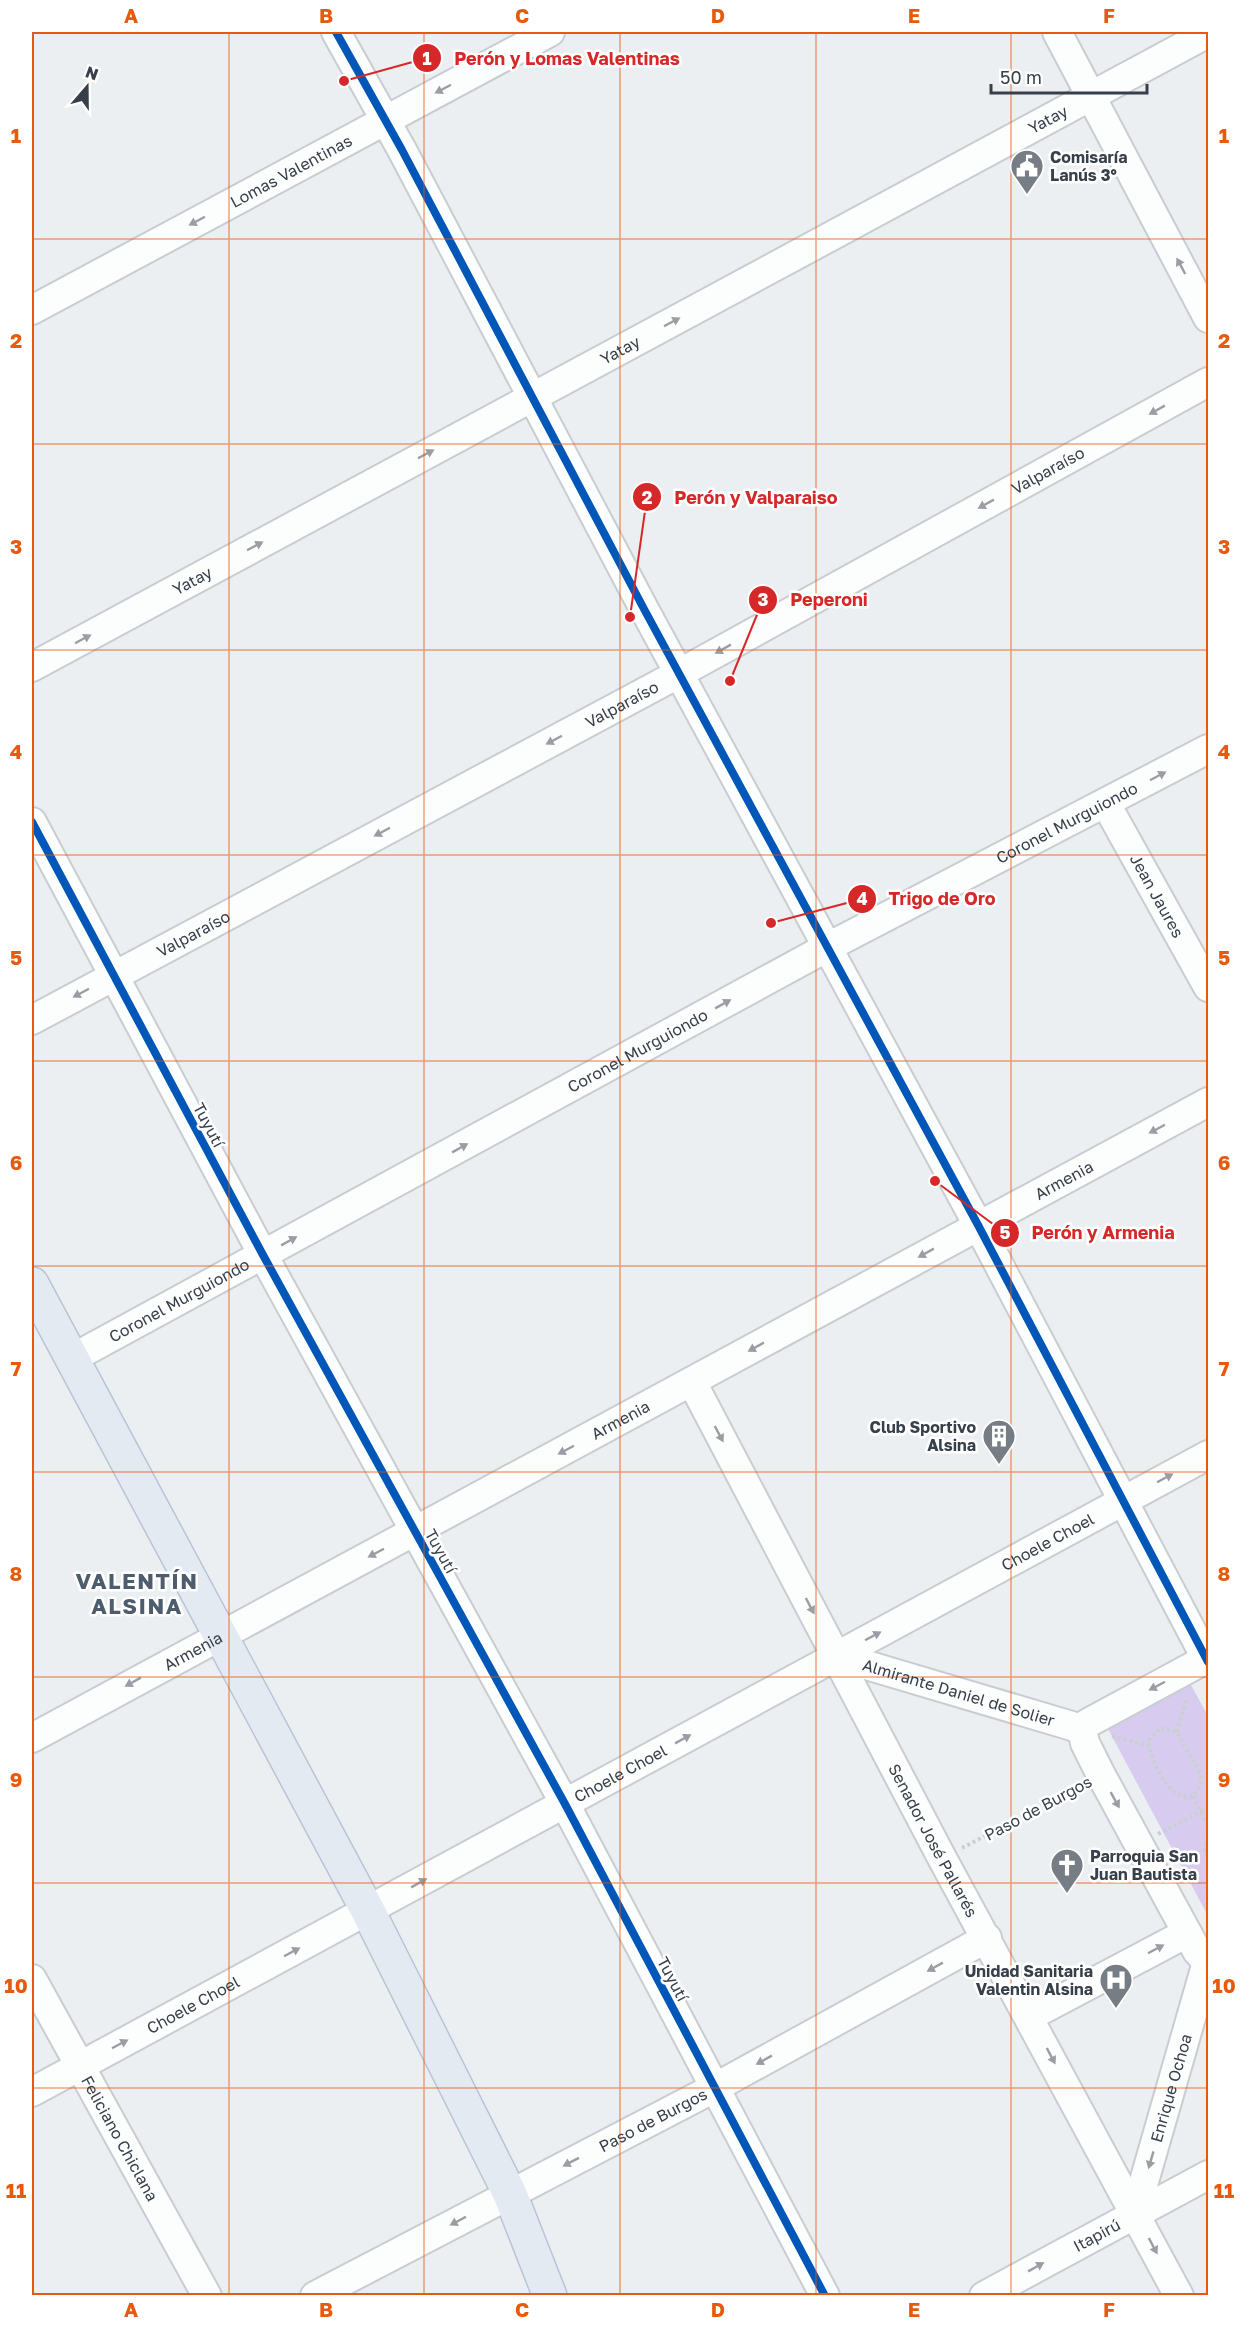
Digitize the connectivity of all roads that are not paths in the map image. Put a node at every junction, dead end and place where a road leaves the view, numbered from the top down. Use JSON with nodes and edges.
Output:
{"nodes":[{"id":1,"x":336,"y":32,"type":"edge"},
{"id":2,"x":550,"y":32,"type":"edge"},
{"id":3,"x":1057,"y":32,"type":"edge"},
{"id":4,"x":1209,"y":33,"type":"edge"},
{"id":5,"x":1092,"y":96,"type":"junction"},
{"id":6,"x":386,"y":119,"type":"junction"},
{"id":7,"x":32,"y":310,"type":"edge"},
{"id":8,"x":1209,"y":318,"type":"edge"},
{"id":9,"x":1209,"y":382,"type":"edge"},
{"id":10,"x":532,"y":396,"type":"junction"},
{"id":11,"x":32,"y":667,"type":"edge"},
{"id":12,"x":680,"y":672,"type":"junction"},
{"id":13,"x":1209,"y":749,"type":"edge"},
{"id":14,"x":1106,"y":804,"type":"junction"},
{"id":15,"x":32,"y":822,"type":"edge"},
{"id":16,"x":826,"y":948,"type":"junction"},
{"id":17,"x":114,"y":975,"type":"junction"},
{"id":18,"x":1209,"y":987,"type":"edge"},
{"id":19,"x":32,"y":1020,"type":"edge"},
{"id":20,"x":1209,"y":1102,"type":"edge"},
{"id":21,"x":978,"y":1225,"type":"junction"},
{"id":22,"x":263,"y":1255,"type":"junction"},
{"id":23,"x":32,"y":1284,"type":"edge"},
{"id":24,"x":71,"y":1359,"type":"junction"},
{"id":25,"x":692,"y":1382,"type":"junction"},
{"id":26,"x":1209,"y":1455,"type":"edge"},
{"id":27,"x":1122,"y":1501,"type":"junction"},
{"id":28,"x":415,"y":1532,"type":"junction"},
{"id":29,"x":221,"y":1634,"type":"junction"},
{"id":30,"x":836,"y":1656,"type":"junction"},
{"id":31,"x":1208,"y":1660,"type":"edge"},
{"id":32,"x":1082,"y":1729,"type":"junction"},
{"id":33,"x":32,"y":1738,"type":"edge"},
{"id":34,"x":565,"y":1804,"type":"junction"},
{"id":35,"x":368,"y":1911,"type":"junction"},
{"id":36,"x":1187,"y":1933,"type":"junction"},
{"id":37,"x":987,"y":1938,"type":"junction"},
{"id":38,"x":1208,"y":1962,"type":"edge"},
{"id":39,"x":32,"y":1979,"type":"edge"},
{"id":40,"x":1030,"y":2016,"type":"junction"},
{"id":41,"x":79,"y":2066,"type":"junction"},
{"id":42,"x":716,"y":2087,"type":"junction"},
{"id":43,"x":32,"y":2092,"type":"edge"},
{"id":44,"x":1209,"y":2175,"type":"edge"},
{"id":45,"x":510,"y":2194,"type":"junction"},
{"id":46,"x":1135,"y":2213,"type":"junction"},
{"id":47,"x":207,"y":2295,"type":"edge"},
{"id":48,"x":315,"y":2295,"type":"edge"},
{"id":49,"x":550,"y":2295,"type":"edge"},
{"id":50,"x":825,"y":2295,"type":"edge"},
{"id":51,"x":984,"y":2295,"type":"edge"},
{"id":52,"x":1179,"y":2295,"type":"edge"}],
"edges":[{"from":1,"to":6,"type":"street"},
{"from":2,"to":6,"type":"street","name":"Lomas Valentinas","one_way":true},
{"from":3,"to":5,"type":"street"},
{"from":4,"to":5,"type":"street","name":"Yatay"},
{"from":8,"to":5,"type":"street","one_way":true},
{"from":10,"to":5,"type":"street","name":"Yatay","one_way":true},
{"from":6,"to":7,"type":"street","name":"Lomas Valentinas","one_way":true},
{"from":6,"to":10,"type":"street"},
{"from":9,"to":12,"type":"street","name":"Valparaíso","one_way":true},
{"from":11,"to":10,"type":"street","name":"Yatay","one_way":true},
{"from":10,"to":12,"type":"street"},
{"from":12,"to":16,"type":"street"},
{"from":12,"to":17,"type":"street","name":"Valparaíso","one_way":true},
{"from":14,"to":13,"type":"street","name":"Coronel Murguiondo","one_way":true},
{"from":14,"to":16,"type":"street","name":"Coronel Murguiondo"},
{"from":14,"to":18,"type":"street","name":"Jean Jaures"},
{"from":15,"to":17,"type":"street","name":"Tuyutí"},
{"from":16,"to":21,"type":"street"},
{"from":22,"to":16,"type":"street","name":"Coronel Murguiondo","one_way":true},
{"from":17,"to":19,"type":"street","name":"Valparaíso","one_way":true},
{"from":17,"to":22,"type":"street","name":"Tuyutí"},
{"from":20,"to":21,"type":"street","name":"Armenia","one_way":true},
{"from":21,"to":25,"type":"street","name":"Armenia","one_way":true},
{"from":21,"to":27,"type":"street"},
{"from":22,"to":24,"type":"street","name":"Coronel Murguiondo"},
{"from":22,"to":28,"type":"street","name":"Tuyutí"},
{"from":23,"to":24,"type":"main road"},
{"from":24,"to":29,"type":"main road"},
{"from":25,"to":28,"type":"street","name":"Armenia","one_way":true},
{"from":25,"to":30,"type":"street","name":"Senador José Pallarés","one_way":true},
{"from":27,"to":26,"type":"street","name":"Choele Choel","one_way":true},
{"from":30,"to":27,"type":"street","name":"Choele Choel","one_way":true},
{"from":27,"to":31,"type":"street"},
{"from":28,"to":29,"type":"street","name":"Armenia","one_way":true},
{"from":28,"to":34,"type":"street","name":"Tuyutí"},
{"from":29,"to":33,"type":"street","name":"Armenia","one_way":true},
{"from":29,"to":35,"type":"main road"},
{"from":30,"to":32,"type":"street","name":"Almirante Daniel de Solier"},
{"from":34,"to":30,"type":"street","name":"Choele Choel","one_way":true},
{"from":30,"to":37,"type":"street","name":"Senador José Pallarés"},
{"from":31,"to":32,"type":"street","one_way":true},
{"from":32,"to":36,"type":"street","one_way":true},
{"from":35,"to":34,"type":"street","name":"Choele Choel","one_way":true},
{"from":34,"to":42,"type":"street","name":"Tuyutí"},
{"from":41,"to":35,"type":"street","name":"Choele Choel","one_way":true},
{"from":35,"to":45,"type":"main road"},
{"from":36,"to":38,"type":"street"},
{"from":40,"to":36,"type":"street","one_way":true},
{"from":37,"to":40,"type":"street","name":"Senador José Pallarés"},
{"from":37,"to":42,"type":"street","name":"Paso de Burgos","one_way":true},
{"from":38,"to":46,"type":"street","name":"Enrique Ochoa","one_way":true},
{"from":39,"to":41,"type":"street","name":"Feliciano Chiclana"},
{"from":40,"to":46,"type":"street","name":"Senador José Pallarés","one_way":true},
{"from":41,"to":43,"type":"street","name":"Choele Choel"},
{"from":41,"to":47,"type":"street","name":"Feliciano Chiclana"},
{"from":42,"to":45,"type":"street","name":"Paso de Burgos","one_way":true},
{"from":42,"to":50,"type":"street","name":"Tuyutí"},
{"from":44,"to":46,"type":"street","name":"Itapirú"},
{"from":45,"to":48,"type":"street","name":"Paso de Burgos","one_way":true},
{"from":45,"to":49,"type":"main road"},
{"from":51,"to":46,"type":"street","name":"Itapirú","one_way":true},
{"from":46,"to":52,"type":"street","name":"Senador José Pallarés","one_way":true}]}
